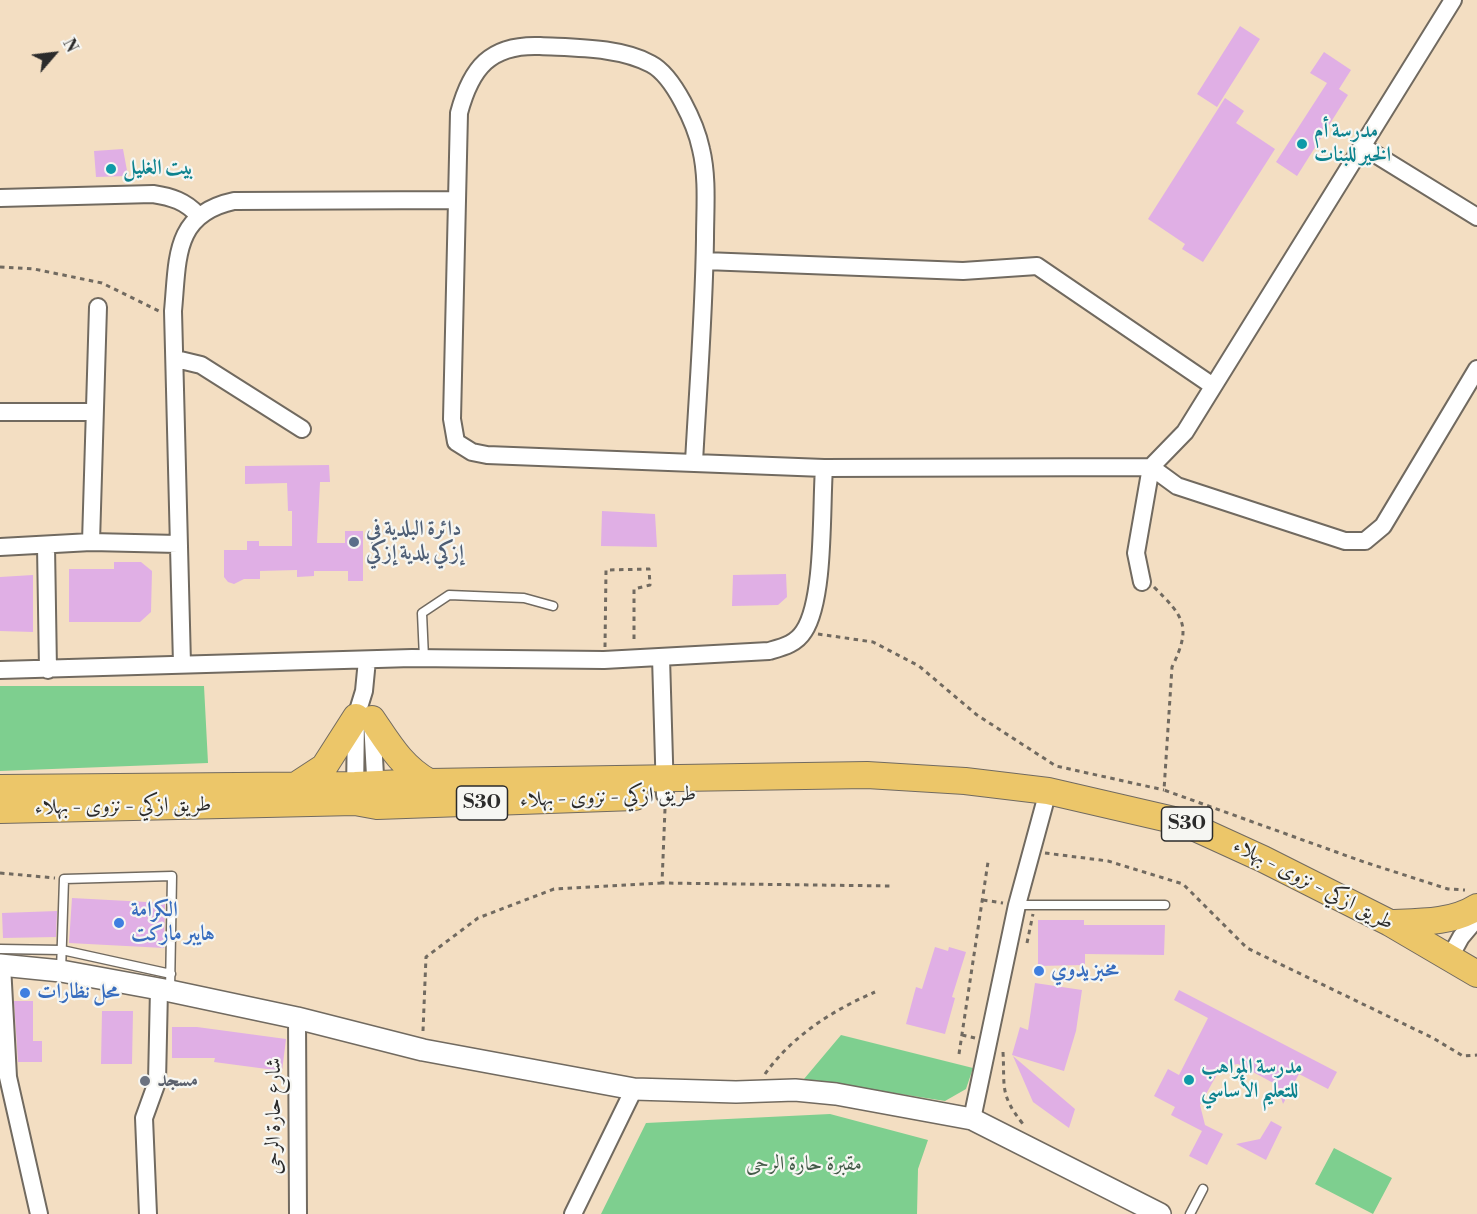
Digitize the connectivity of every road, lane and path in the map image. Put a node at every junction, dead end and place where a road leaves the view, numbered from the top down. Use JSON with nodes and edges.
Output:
{"nodes":[{"id":1,"x":1453,"y":0,"type":"edge"},
{"id":2,"x":1362,"y":146,"type":"junction"},
{"id":3,"x":0,"y":198,"type":"edge"},
{"id":4,"x":457,"y":200,"type":"junction"},
{"id":5,"x":198,"y":215,"type":"junction"},
{"id":6,"x":1477,"y":217,"type":"edge"},
{"id":7,"x":705,"y":261,"type":"junction"},
{"id":8,"x":0,"y":267,"type":"edge"},
{"id":9,"x":98,"y":307,"type":"dead end"},
{"id":10,"x":172,"y":310,"type":"junction"},
{"id":11,"x":176,"y":359,"type":"junction"},
{"id":12,"x":1477,"y":369,"type":"edge"},
{"id":13,"x":1213,"y":386,"type":"junction"},
{"id":14,"x":0,"y":412,"type":"edge"},
{"id":15,"x":94,"y":412,"type":"junction"},
{"id":16,"x":302,"y":429,"type":"dead end"},
{"id":17,"x":693,"y":462,"type":"junction"},
{"id":18,"x":1150,"y":467,"type":"junction"},
{"id":19,"x":824,"y":468,"type":"junction"},
{"id":20,"x":91,"y":542,"type":"junction"},
{"id":21,"x":178,"y":544,"type":"junction"},
{"id":22,"x":46,"y":546,"type":"junction"},
{"id":23,"x":0,"y":547,"type":"edge"},
{"id":24,"x":1142,"y":582,"type":"joint"},
{"id":25,"x":553,"y":606,"type":"dead end"},
{"id":26,"x":804,"y":632,"type":"junction"},
{"id":27,"x":661,"y":657,"type":"junction"},
{"id":28,"x":424,"y":658,"type":"junction"},
{"id":29,"x":635,"y":658,"type":"junction"},
{"id":30,"x":367,"y":660,"type":"junction"},
{"id":31,"x":604,"y":660,"type":"junction"},
{"id":32,"x":182,"y":664,"type":"junction"},
{"id":33,"x":0,"y":670,"type":"edge"},
{"id":34,"x":48,"y":670,"type":"junction"},
{"id":35,"x":364,"y":718,"type":"junction"},
{"id":36,"x":429,"y":782,"type":"junction"},
{"id":37,"x":298,"y":784,"type":"junction"},
{"id":38,"x":0,"y":788,"type":"edge"},
{"id":39,"x":665,"y":788,"type":"junction"},
{"id":40,"x":1048,"y":790,"type":"junction"},
{"id":41,"x":1164,"y":790,"type":"junction"},
{"id":42,"x":365,"y":795,"type":"junction"},
{"id":43,"x":0,"y":810,"type":"edge"},
{"id":44,"x":1053,"y":855,"type":"dead end"},
{"id":45,"x":988,"y":862,"type":"dead end"},
{"id":46,"x":0,"y":873,"type":"edge"},
{"id":47,"x":64,"y":879,"type":"junction"},
{"id":48,"x":662,"y":883,"type":"junction"},
{"id":49,"x":892,"y":886,"type":"dead end"},
{"id":50,"x":1472,"y":898,"type":"edge"},
{"id":51,"x":1165,"y":904,"type":"dead end"},
{"id":52,"x":1017,"y":905,"type":"junction"},
{"id":53,"x":1035,"y":906,"type":"junction"},
{"id":54,"x":1477,"y":918,"type":"edge"},
{"id":55,"x":1390,"y":923,"type":"junction"},
{"id":56,"x":1025,"y":950,"type":"dead end"},
{"id":57,"x":1450,"y":957,"type":"junction"},
{"id":58,"x":1,"y":960,"type":"edge"},
{"id":59,"x":62,"y":961,"type":"junction"},
{"id":60,"x":1477,"y":974,"type":"edge"},
{"id":61,"x":167,"y":984,"type":"junction"},
{"id":62,"x":875,"y":992,"type":"dead end"},
{"id":63,"x":297,"y":1018,"type":"junction"},
{"id":64,"x":1003,"y":1049,"type":"dead end"},
{"id":65,"x":423,"y":1050,"type":"junction"},
{"id":66,"x":959,"y":1054,"type":"dead end"},
{"id":67,"x":1477,"y":1055,"type":"edge"},
{"id":68,"x":634,"y":1089,"type":"junction"},
{"id":69,"x":752,"y":1091,"type":"junction"},
{"id":70,"x":972,"y":1119,"type":"junction"},
{"id":71,"x":1029,"y":1131,"type":"dead end"},
{"id":72,"x":1203,"y":1189,"type":"dead end"},
{"id":73,"x":39,"y":1214,"type":"edge"},
{"id":74,"x":148,"y":1214,"type":"edge"},
{"id":75,"x":298,"y":1214,"type":"edge"},
{"id":76,"x":573,"y":1214,"type":"edge"},
{"id":77,"x":1160,"y":1214,"type":"edge"},
{"id":78,"x":1190,"y":1214,"type":"edge"}],
"edges":[{"from":1,"to":2,"type":"street"},
{"from":2,"to":6,"type":"street"},
{"from":2,"to":13,"type":"street"},
{"from":3,"to":5,"type":"street"},
{"from":4,"to":5,"type":"street"},
{"from":4,"to":7,"type":"street"},
{"from":4,"to":17,"type":"street"},
{"from":5,"to":10,"type":"street"},
{"from":7,"to":13,"type":"street"},
{"from":7,"to":17,"type":"street"},
{"from":8,"to":10,"type":"path"},
{"from":9,"to":15,"type":"street"},
{"from":10,"to":11,"type":"street"},
{"from":11,"to":16,"type":"street"},
{"from":11,"to":21,"type":"street"},
{"from":12,"to":18,"type":"street"},
{"from":13,"to":18,"type":"street"},
{"from":14,"to":15,"type":"street"},
{"from":15,"to":20,"type":"street"},
{"from":17,"to":19,"type":"street"},
{"from":18,"to":19,"type":"street"},
{"from":18,"to":24,"type":"street"},
{"from":19,"to":26,"type":"street"},
{"from":20,"to":21,"type":"street"},
{"from":20,"to":22,"type":"street"},
{"from":21,"to":32,"type":"street"},
{"from":22,"to":23,"type":"street"},
{"from":22,"to":34,"type":"street"},
{"from":24,"to":41,"type":"path"},
{"from":25,"to":28,"type":"lane"},
{"from":26,"to":27,"type":"street"},
{"from":26,"to":41,"type":"path"},
{"from":27,"to":29,"type":"street"},
{"from":27,"to":39,"type":"street"},
{"from":28,"to":30,"type":"street"},
{"from":28,"to":31,"type":"street"},
{"from":29,"to":31,"type":"street"},
{"from":29,"to":31,"type":"path"},
{"from":30,"to":32,"type":"street"},
{"from":30,"to":35,"type":"street"},
{"from":32,"to":34,"type":"street"},
{"from":33,"to":34,"type":"street"},
{"from":35,"to":36,"type":"main road"},
{"from":35,"to":37,"type":"main road"},
{"from":35,"to":42,"type":"street"},
{"from":36,"to":39,"type":"main road","name":"طريق ازكي - نزوى - بهلاء","number":"S30"},
{"from":36,"to":42,"type":"main road","name":"طريق ازكي - نزوى - بهلاء","number":"S30"},
{"from":37,"to":38,"type":"main road","name":"طريق ازكي - نزوى - بهلاء","number":"S30"},
{"from":37,"to":42,"type":"main road","name":"طريق ازكي - نزوى - بهلاء","number":"S30"},
{"from":39,"to":40,"type":"main road","name":"طريق ازكي - نزوى - بهلاء","number":"S30"},
{"from":39,"to":42,"type":"main road","name":"طريق ازكي - نزوى - بهلاء","number":"S30"},
{"from":39,"to":48,"type":"path"},
{"from":40,"to":52,"type":"street"},
{"from":40,"to":55,"type":"main road","name":"طريق ازكي - نزوى - بهلاء","number":"S30"},
{"from":41,"to":50,"type":"path"},
{"from":42,"to":43,"type":"main road","name":"طريق ازكي - نزوى - بهلاء","number":"S30"},
{"from":44,"to":67,"type":"path"},
{"from":45,"to":66,"type":"path"},
{"from":46,"to":47,"type":"path"},
{"from":47,"to":59,"type":"lane"},
{"from":47,"to":61,"type":"lane"},
{"from":48,"to":49,"type":"path"},
{"from":48,"to":65,"type":"path"},
{"from":50,"to":55,"type":"main road"},
{"from":51,"to":53,"type":"lane"},
{"from":52,"to":53,"type":"lane"},
{"from":52,"to":70,"type":"street"},
{"from":53,"to":56,"type":"path"},
{"from":54,"to":57,"type":"street"},
{"from":55,"to":57,"type":"main road","name":"طريق ازكي - نزوى - بهلاء","number":"S30"},
{"from":57,"to":60,"type":"main road","name":"طريق ازكي - نزوى - بهلاء","number":"S30"},
{"from":58,"to":59,"type":"street"},
{"from":58,"to":73,"type":"street"},
{"from":59,"to":61,"type":"street"},
{"from":61,"to":63,"type":"street"},
{"from":61,"to":74,"type":"street"},
{"from":62,"to":69,"type":"path"},
{"from":63,"to":65,"type":"street"},
{"from":63,"to":75,"type":"street","name":"شارع حارة الرحى"},
{"from":64,"to":71,"type":"path"},
{"from":65,"to":68,"type":"street"},
{"from":68,"to":69,"type":"street"},
{"from":68,"to":76,"type":"street"},
{"from":69,"to":70,"type":"street"},
{"from":70,"to":77,"type":"street"},
{"from":72,"to":78,"type":"lane"}]}
